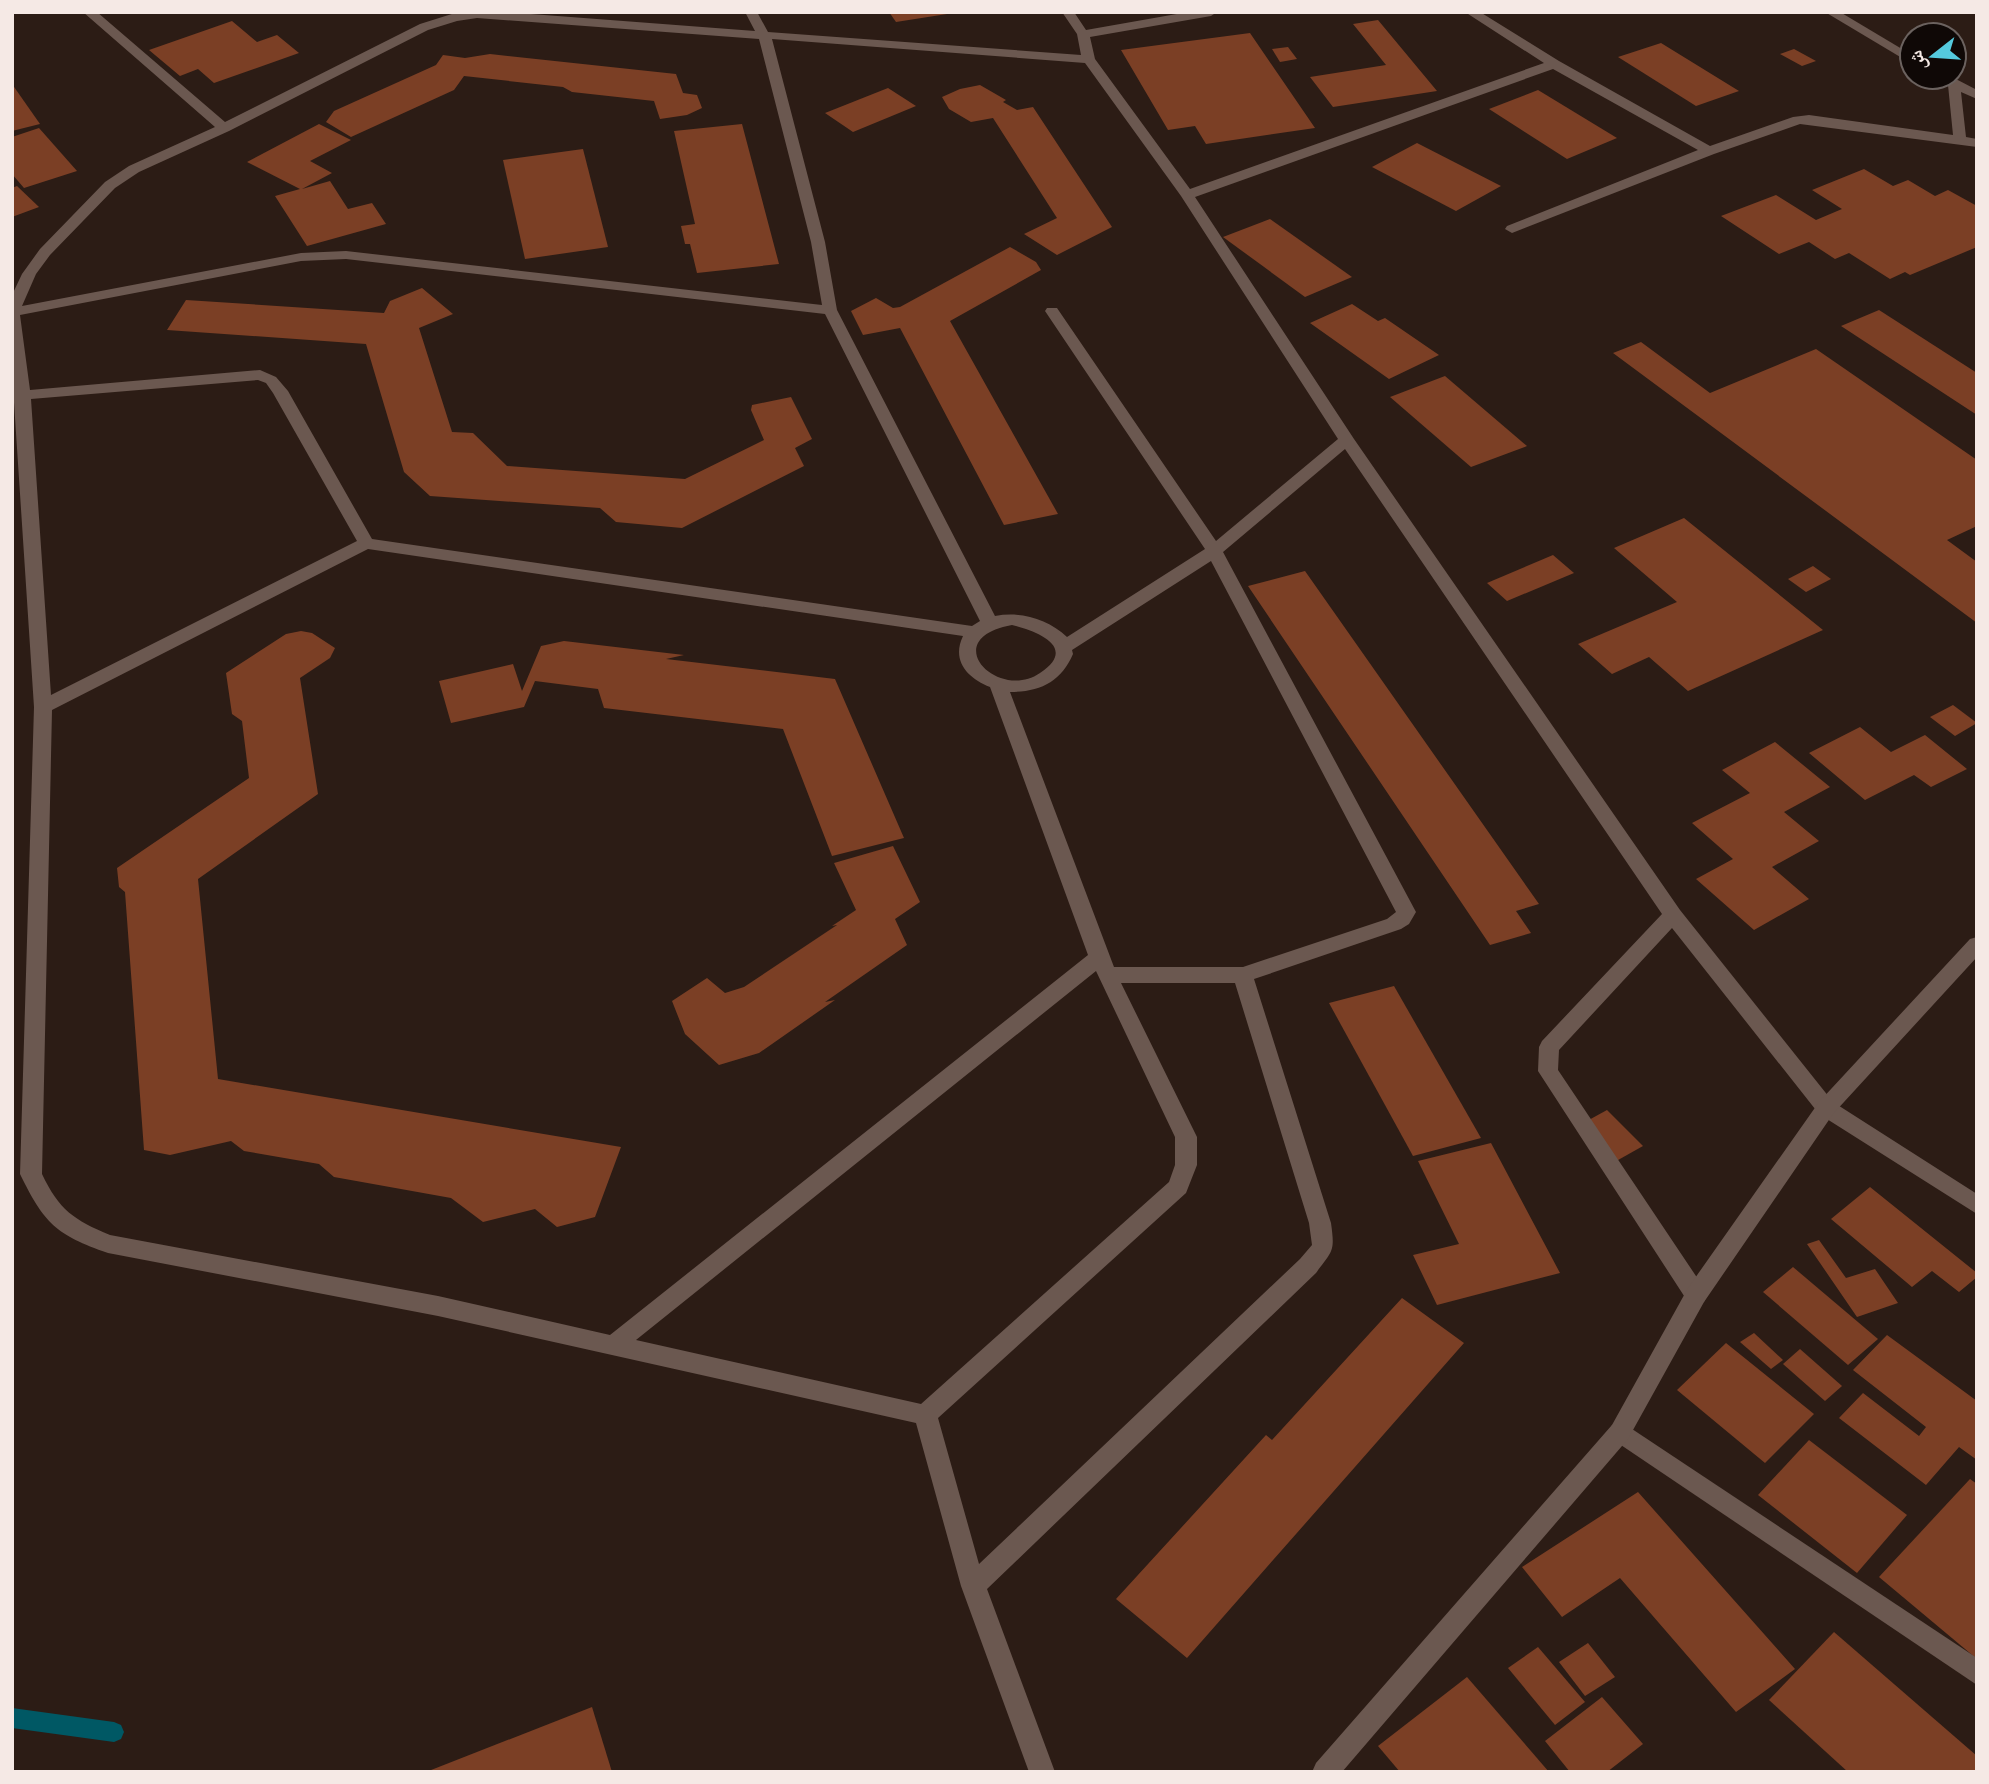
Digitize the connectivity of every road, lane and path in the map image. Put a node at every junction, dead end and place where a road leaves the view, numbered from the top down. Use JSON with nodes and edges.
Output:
{"nodes":[{"id":1,"x":89,"y":12,"type":"edge"},
{"id":2,"x":751,"y":12,"type":"edge"},
{"id":3,"x":1068,"y":12,"type":"edge"},
{"id":4,"x":1212,"y":12,"type":"edge"},
{"id":5,"x":1471,"y":12,"type":"edge"},
{"id":6,"x":1830,"y":12,"type":"edge"},
{"id":7,"x":1083,"y":34,"type":"junction"},
{"id":8,"x":765,"y":37,"type":"junction"},
{"id":9,"x":1898,"y":52,"type":"edge"},
{"id":10,"x":1089,"y":59,"type":"junction"},
{"id":11,"x":1554,"y":64,"type":"junction"},
{"id":12,"x":1950,"y":91,"type":"edge"},
{"id":13,"x":224,"y":128,"type":"junction"},
{"id":14,"x":1960,"y":141,"type":"junction"},
{"id":15,"x":1977,"y":143,"type":"edge"},
{"id":16,"x":1709,"y":151,"type":"junction"},
{"id":17,"x":1187,"y":195,"type":"junction"},
{"id":18,"x":1512,"y":229,"type":"dead end"},
{"id":19,"x":830,"y":310,"type":"junction"},
{"id":20,"x":1052,"y":310,"type":"dead end"},
{"id":21,"x":12,"y":313,"type":"edge"},
{"id":22,"x":23,"y":395,"type":"junction"},
{"id":23,"x":1347,"y":440,"type":"junction"},
{"id":24,"x":366,"y":544,"type":"junction"},
{"id":25,"x":1214,"y":551,"type":"junction"},
{"id":26,"x":983,"y":628,"type":"junction"},
{"id":27,"x":1065,"y":646,"type":"junction"},
{"id":28,"x":998,"y":684,"type":"junction"},
{"id":29,"x":43,"y":707,"type":"junction"},
{"id":30,"x":1673,"y":915,"type":"junction"},
{"id":31,"x":1977,"y":944,"type":"edge"},
{"id":32,"x":1103,"y":966,"type":"junction"},
{"id":33,"x":1243,"y":975,"type":"junction"},
{"id":34,"x":1826,"y":1108,"type":"junction"},
{"id":35,"x":1977,"y":1205,"type":"edge"},
{"id":36,"x":1696,"y":1295,"type":"junction"},
{"id":37,"x":614,"y":1345,"type":"junction"},
{"id":38,"x":925,"y":1415,"type":"junction"},
{"id":39,"x":1620,"y":1432,"type":"junction"},
{"id":40,"x":973,"y":1586,"type":"junction"},
{"id":41,"x":1977,"y":1673,"type":"edge"},
{"id":42,"x":1335,"y":1768,"type":"edge"},
{"id":43,"x":1042,"y":1772,"type":"edge"}],
"edges":[{"from":1,"to":13,"type":"street"},
{"from":2,"to":8,"type":"street"},
{"from":3,"to":7,"type":"street"},
{"from":4,"to":7,"type":"street"},
{"from":5,"to":11,"type":"street"},
{"from":6,"to":9,"type":"street"},
{"from":7,"to":10,"type":"street"},
{"from":8,"to":10,"type":"street"},
{"from":8,"to":13,"type":"street"},
{"from":8,"to":19,"type":"street"},
{"from":10,"to":17,"type":"street"},
{"from":11,"to":16,"type":"street"},
{"from":11,"to":17,"type":"street"},
{"from":12,"to":14,"type":"street"},
{"from":13,"to":21,"type":"street"},
{"from":14,"to":15,"type":"street"},
{"from":14,"to":16,"type":"street"},
{"from":16,"to":18,"type":"street"},
{"from":17,"to":23,"type":"street"},
{"from":19,"to":21,"type":"street"},
{"from":19,"to":26,"type":"street"},
{"from":20,"to":25,"type":"street"},
{"from":21,"to":22,"type":"street"},
{"from":22,"to":24,"type":"street"},
{"from":22,"to":29,"type":"street"},
{"from":23,"to":25,"type":"street"},
{"from":23,"to":30,"type":"street"},
{"from":24,"to":26,"type":"street"},
{"from":24,"to":29,"type":"street"},
{"from":25,"to":27,"type":"street"},
{"from":25,"to":33,"type":"street"},
{"from":26,"to":27,"type":"street"},
{"from":26,"to":28,"type":"street"},
{"from":27,"to":28,"type":"street"},
{"from":28,"to":32,"type":"street"},
{"from":29,"to":37,"type":"street"},
{"from":30,"to":34,"type":"street"},
{"from":30,"to":36,"type":"street"},
{"from":31,"to":34,"type":"street"},
{"from":32,"to":33,"type":"street"},
{"from":32,"to":37,"type":"street"},
{"from":32,"to":38,"type":"street"},
{"from":33,"to":40,"type":"street"},
{"from":34,"to":35,"type":"street"},
{"from":34,"to":36,"type":"street"},
{"from":36,"to":39,"type":"street"},
{"from":37,"to":38,"type":"street"},
{"from":38,"to":40,"type":"street"},
{"from":39,"to":41,"type":"street"},
{"from":39,"to":42,"type":"street"},
{"from":40,"to":43,"type":"street"}]}
